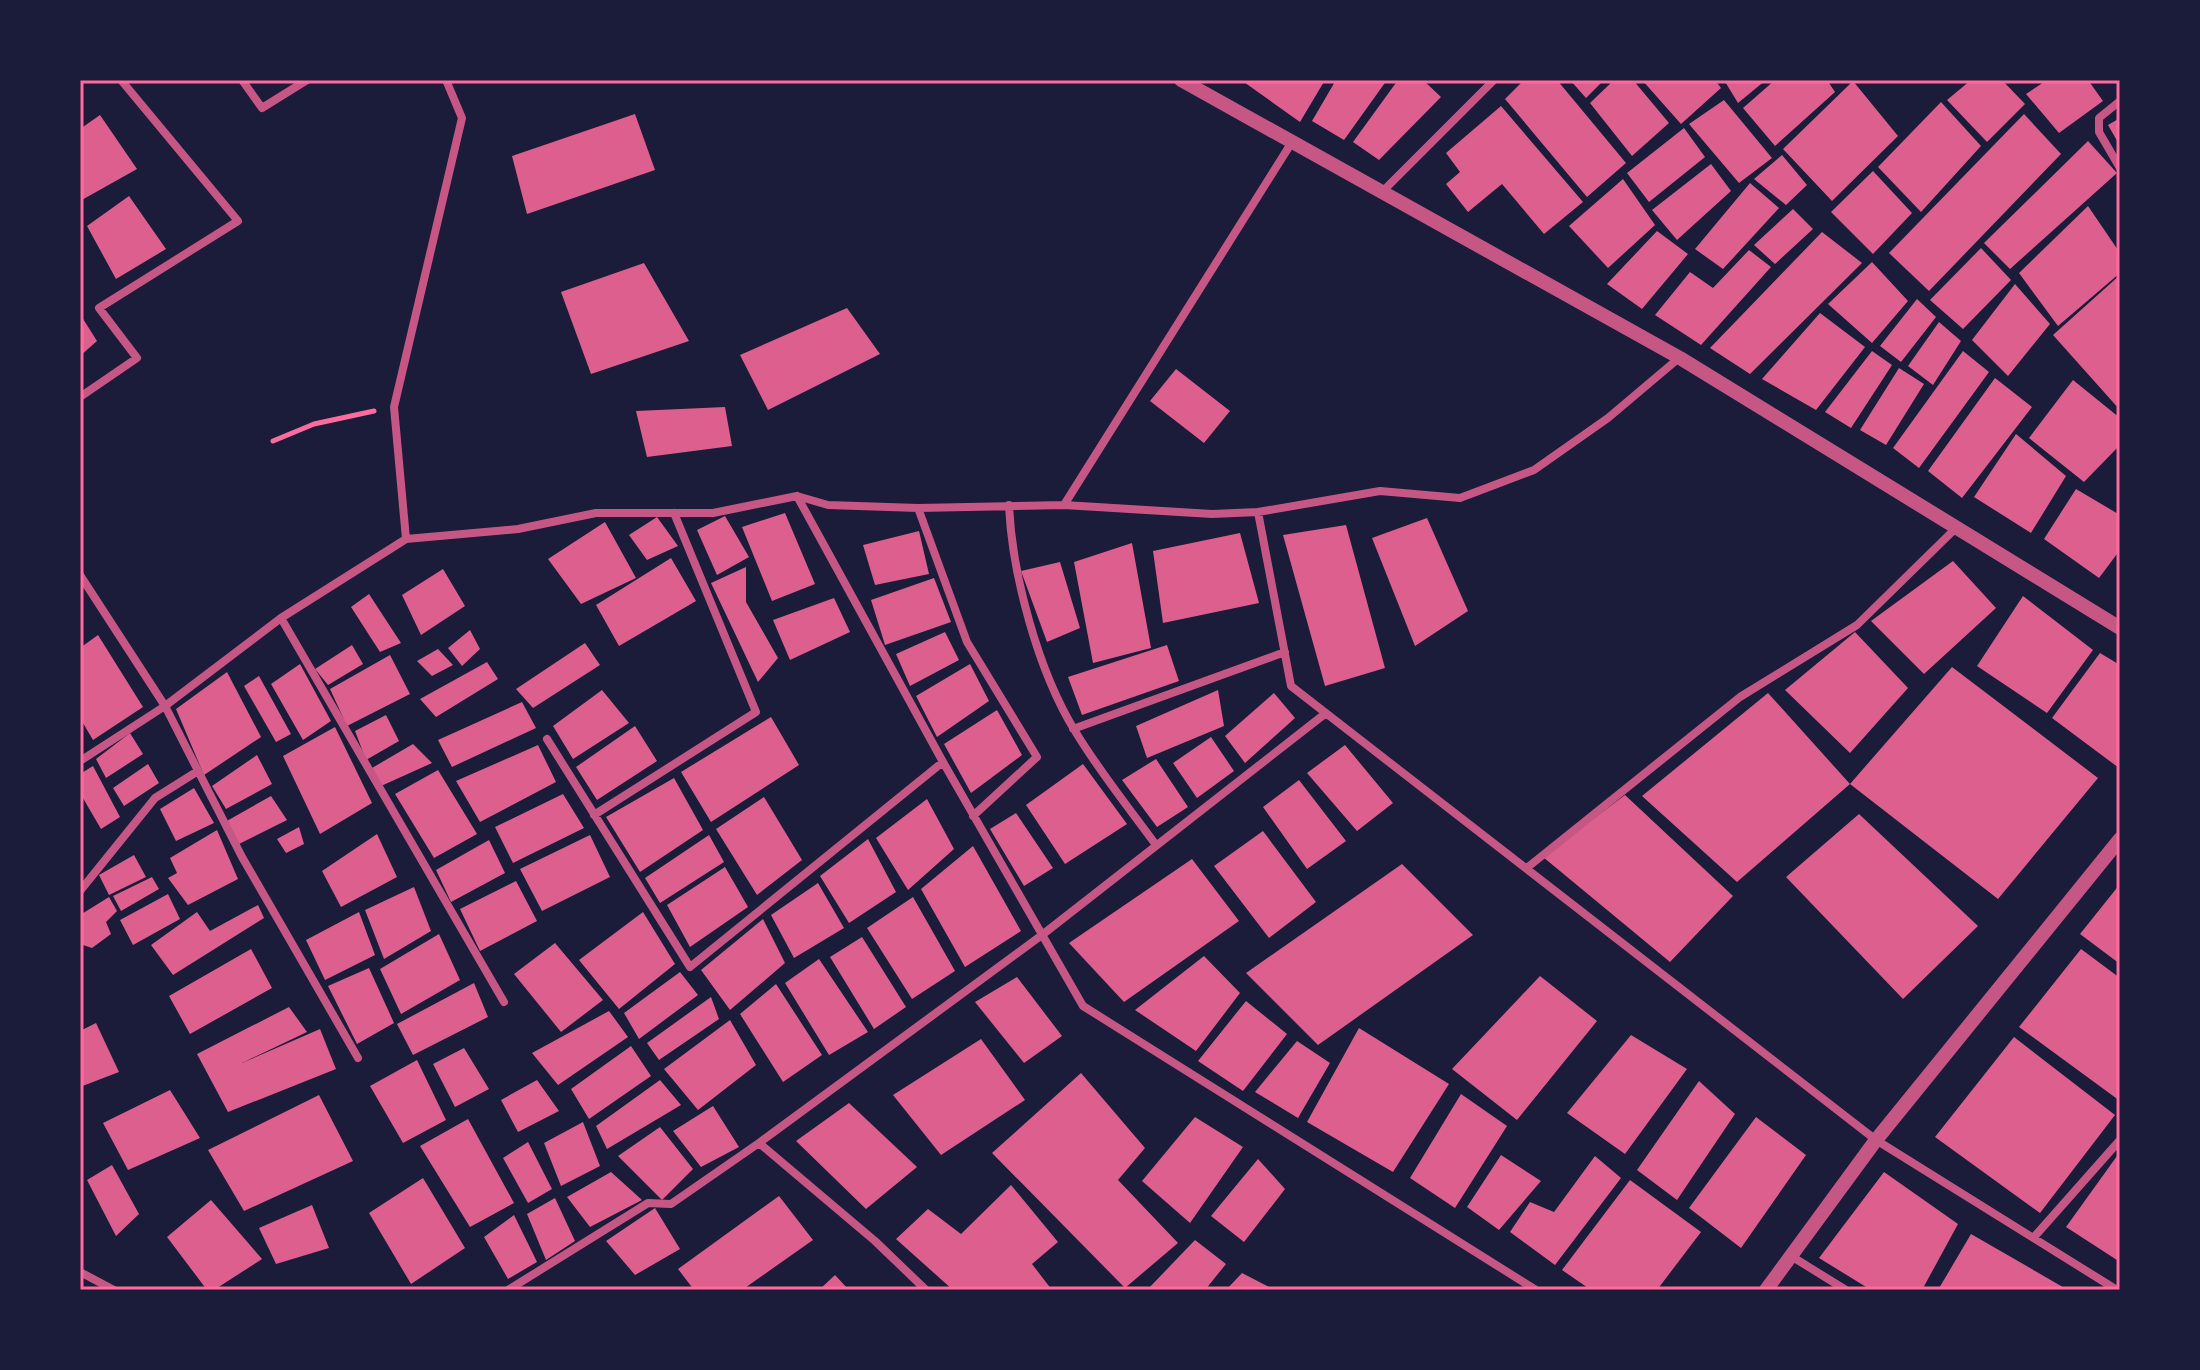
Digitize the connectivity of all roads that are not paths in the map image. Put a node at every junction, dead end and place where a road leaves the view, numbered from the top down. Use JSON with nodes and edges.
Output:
{"nodes":[{"id":1,"x":121,"y":80,"type":"edge"},
{"id":2,"x":242,"y":80,"type":"edge"},
{"id":3,"x":307,"y":80,"type":"edge"},
{"id":4,"x":446,"y":80,"type":"edge"},
{"id":5,"x":1181,"y":80,"type":"edge"},
{"id":6,"x":1494,"y":80,"type":"edge"},
{"id":7,"x":2120,"y":101,"type":"edge"},
{"id":8,"x":1292,"y":142,"type":"junction"},
{"id":9,"x":2120,"y":168,"type":"edge"},
{"id":10,"x":1382,"y":192,"type":"junction"},
{"id":11,"x":1680,"y":358,"type":"junction"},
{"id":12,"x":80,"y":397,"type":"edge"},
{"id":13,"x":797,"y":496,"type":"junction"},
{"id":14,"x":1009,"y":505,"type":"junction"},
{"id":15,"x":1064,"y":505,"type":"junction"},
{"id":16,"x":918,"y":508,"type":"junction"},
{"id":17,"x":1258,"y":512,"type":"junction"},
{"id":18,"x":674,"y":513,"type":"junction"},
{"id":19,"x":1958,"y":526,"type":"junction"},
{"id":20,"x":406,"y":539,"type":"junction"},
{"id":21,"x":80,"y":575,"type":"edge"},
{"id":22,"x":281,"y":618,"type":"junction"},
{"id":23,"x":2120,"y":628,"type":"edge"},
{"id":24,"x":1285,"y":652,"type":"junction"},
{"id":25,"x":165,"y":706,"type":"junction"},
{"id":26,"x":1326,"y":713,"type":"junction"},
{"id":27,"x":1073,"y":729,"type":"junction"},
{"id":28,"x":547,"y":739,"type":"dead end"},
{"id":29,"x":80,"y":761,"type":"edge"},
{"id":30,"x":943,"y":762,"type":"junction"},
{"id":31,"x":198,"y":771,"type":"junction"},
{"id":32,"x":594,"y":815,"type":"junction"},
{"id":33,"x":973,"y":816,"type":"junction"},
{"id":34,"x":2120,"y":839,"type":"edge"},
{"id":35,"x":1156,"y":845,"type":"junction"},
{"id":36,"x":1528,"y":867,"type":"junction"},
{"id":37,"x":80,"y":891,"type":"edge"},
{"id":38,"x":1042,"y":935,"type":"junction"},
{"id":39,"x":504,"y":1002,"type":"dead end"},
{"id":40,"x":358,"y":1058,"type":"dead end"},
{"id":41,"x":1876,"y":1140,"type":"junction"},
{"id":42,"x":2120,"y":1140,"type":"edge"},
{"id":43,"x":759,"y":1143,"type":"junction"},
{"id":44,"x":2035,"y":1236,"type":"junction"},
{"id":45,"x":1791,"y":1256,"type":"junction"},
{"id":46,"x":80,"y":1272,"type":"edge"},
{"id":47,"x":114,"y":1290,"type":"edge"},
{"id":48,"x":508,"y":1290,"type":"edge"},
{"id":49,"x":926,"y":1290,"type":"edge"},
{"id":50,"x":1536,"y":1290,"type":"edge"},
{"id":51,"x":1766,"y":1290,"type":"edge"},
{"id":52,"x":1846,"y":1290,"type":"edge"},
{"id":53,"x":2117,"y":1290,"type":"edge"}],
"edges":[{"from":1,"to":12,"type":"street"},
{"from":2,"to":3,"type":"street"},
{"from":4,"to":20,"type":"street"},
{"from":5,"to":8,"type":"street"},
{"from":6,"to":10,"type":"street"},
{"from":7,"to":9,"type":"street"},
{"from":8,"to":10,"type":"street"},
{"from":8,"to":15,"type":"street"},
{"from":10,"to":11,"type":"street"},
{"from":11,"to":17,"type":"street"},
{"from":11,"to":19,"type":"street"},
{"from":13,"to":16,"type":"street"},
{"from":13,"to":18,"type":"street"},
{"from":13,"to":30,"type":"street"},
{"from":14,"to":15,"type":"street"},
{"from":14,"to":16,"type":"street"},
{"from":14,"to":27,"type":"street"},
{"from":15,"to":17,"type":"street"},
{"from":16,"to":33,"type":"street"},
{"from":17,"to":24,"type":"street"},
{"from":18,"to":20,"type":"street"},
{"from":18,"to":32,"type":"street"},
{"from":19,"to":23,"type":"street"},
{"from":19,"to":36,"type":"street"},
{"from":20,"to":22,"type":"street"},
{"from":21,"to":25,"type":"street"},
{"from":22,"to":25,"type":"street"},
{"from":22,"to":39,"type":"street"},
{"from":24,"to":26,"type":"street"},
{"from":24,"to":27,"type":"street"},
{"from":25,"to":29,"type":"street"},
{"from":25,"to":31,"type":"street"},
{"from":26,"to":35,"type":"street"},
{"from":26,"to":36,"type":"street"},
{"from":27,"to":35,"type":"street"},
{"from":28,"to":32,"type":"street"},
{"from":30,"to":32,"type":"street"},
{"from":30,"to":33,"type":"street"},
{"from":31,"to":37,"type":"street"},
{"from":31,"to":40,"type":"street"},
{"from":33,"to":38,"type":"street"},
{"from":34,"to":41,"type":"street"},
{"from":35,"to":38,"type":"street"},
{"from":36,"to":41,"type":"street"},
{"from":38,"to":43,"type":"street"},
{"from":38,"to":50,"type":"street"},
{"from":41,"to":44,"type":"street"},
{"from":41,"to":45,"type":"street"},
{"from":42,"to":44,"type":"street"},
{"from":43,"to":48,"type":"street"},
{"from":43,"to":49,"type":"street"},
{"from":44,"to":53,"type":"street"},
{"from":45,"to":51,"type":"street"},
{"from":45,"to":52,"type":"street"},
{"from":46,"to":47,"type":"street"}]}
